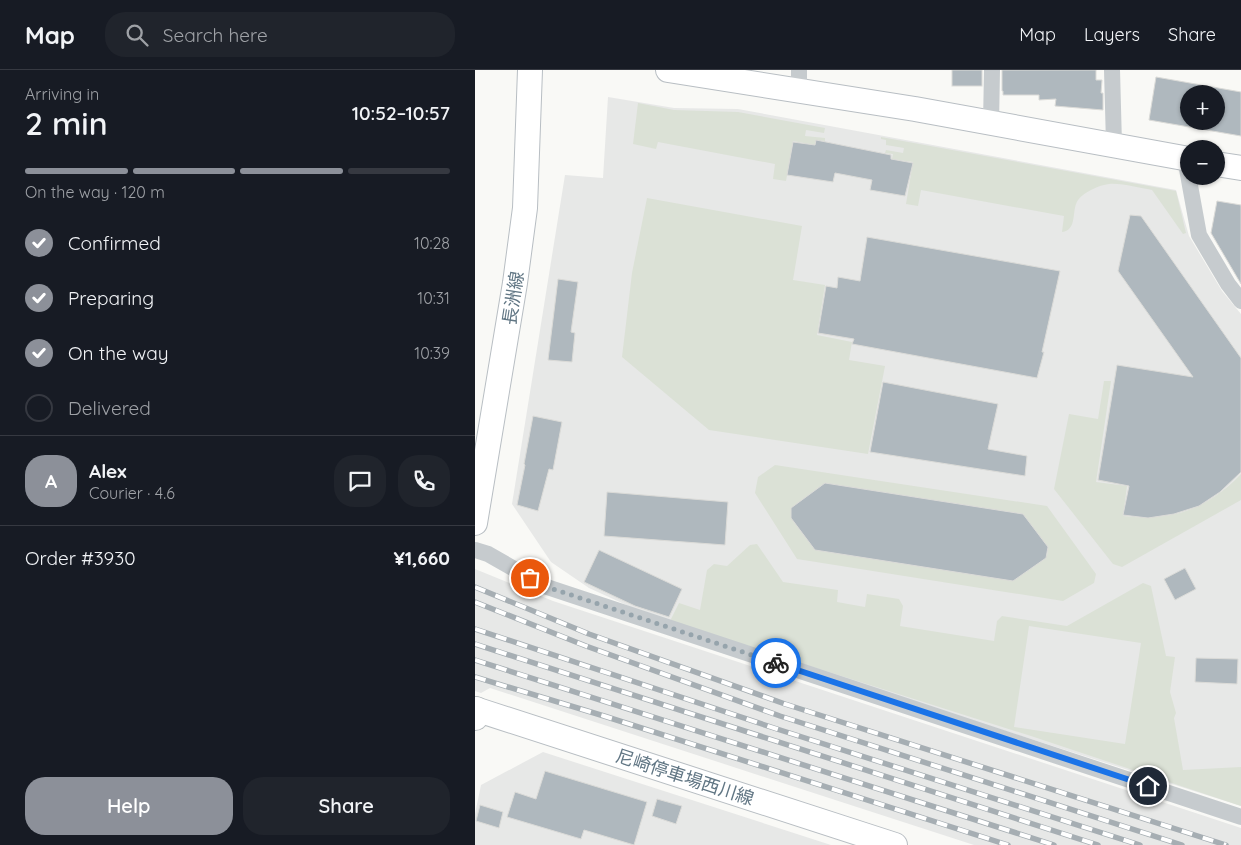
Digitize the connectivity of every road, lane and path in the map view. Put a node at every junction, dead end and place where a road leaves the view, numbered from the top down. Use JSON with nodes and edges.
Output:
{"nodes":[{"id":1,"x":530,"y":70,"type":"edge"},
{"id":2,"x":668,"y":70,"type":"edge"},
{"id":3,"x":992,"y":70,"type":"edge"},
{"id":4,"x":1112,"y":70,"type":"edge"},
{"id":5,"x":799,"y":80,"type":"edge"},
{"id":6,"x":991,"y":124,"type":"junction"},
{"id":7,"x":1114,"y":144,"type":"junction"},
{"id":8,"x":1180,"y":157,"type":"edge"},
{"id":9,"x":1225,"y":165,"type":"edge"},
{"id":10,"x":1241,"y":168,"type":"edge"},
{"id":11,"x":1191,"y":185,"type":"edge"},
{"id":12,"x":1241,"y":300,"type":"edge"},
{"id":13,"x":475,"y":523,"type":"edge"},
{"id":14,"x":475,"y":550,"type":"edge"},
{"id":15,"x":475,"y":712,"type":"edge"},
{"id":16,"x":1241,"y":817,"type":"edge"},
{"id":17,"x":895,"y":845,"type":"edge"}],
"edges":[{"from":1,"to":13,"type":"street","name":"長洲線"},
{"from":2,"to":5,"type":"street"},
{"from":3,"to":6,"type":"street"},
{"from":4,"to":7,"type":"street"},
{"from":5,"to":6,"type":"street"},
{"from":6,"to":7,"type":"street"},
{"from":7,"to":8,"type":"street"},
{"from":9,"to":10,"type":"street"},
{"from":11,"to":12,"type":"street"},
{"from":14,"to":16,"type":"street"},
{"from":15,"to":17,"type":"street","name":"尼崎停車場西川線"}]}
